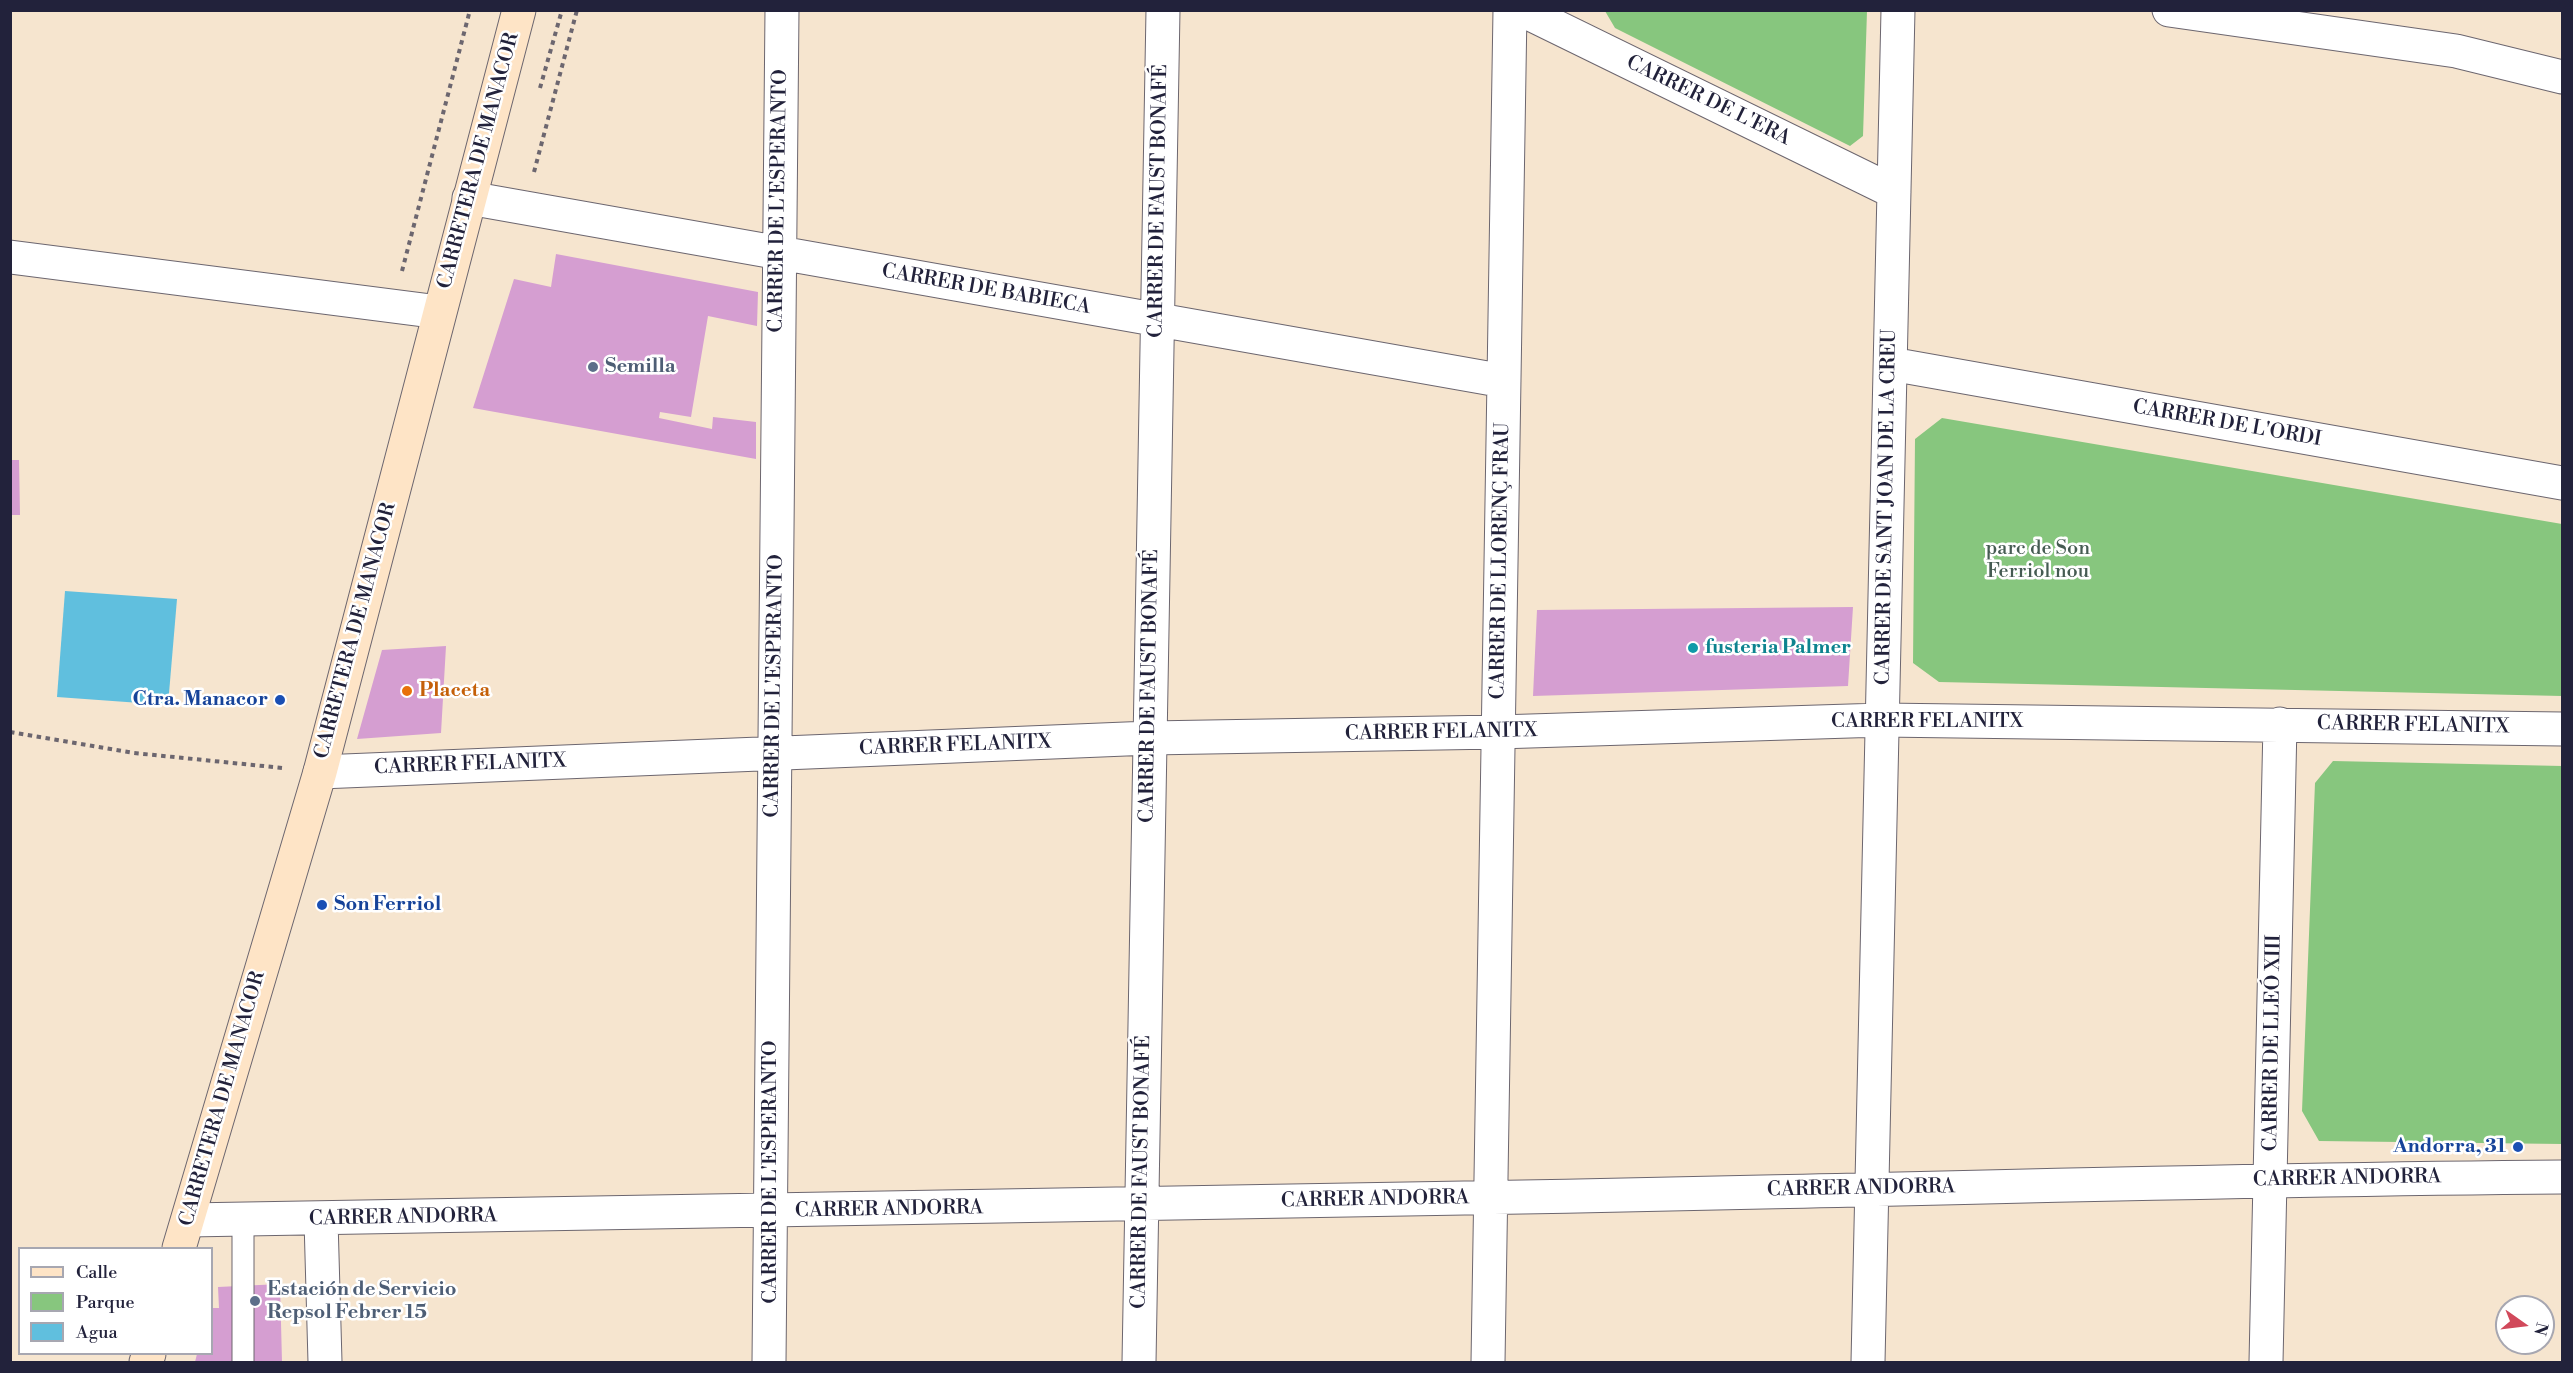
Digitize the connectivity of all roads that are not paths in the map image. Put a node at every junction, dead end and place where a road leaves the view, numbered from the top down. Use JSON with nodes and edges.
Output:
{"nodes":[{"id":1,"x":519,"y":10,"type":"edge"},
{"id":2,"x":782,"y":10,"type":"edge"},
{"id":3,"x":1163,"y":10,"type":"edge"},
{"id":4,"x":1898,"y":10,"type":"edge"},
{"id":5,"x":2169,"y":10,"type":"edge"},
{"id":6,"x":1528,"y":12,"type":"edge"},
{"id":7,"x":2562,"y":77,"type":"edge"},
{"id":8,"x":1894,"y":192,"type":"junction"},
{"id":9,"x":469,"y":198,"type":"junction"},
{"id":10,"x":779,"y":254,"type":"junction"},
{"id":11,"x":10,"y":256,"type":"edge"},
{"id":12,"x":439,"y":312,"type":"junction"},
{"id":13,"x":1157,"y":319,"type":"junction"},
{"id":14,"x":1890,"y":364,"type":"junction"},
{"id":15,"x":1504,"y":381,"type":"junction"},
{"id":16,"x":2562,"y":483,"type":"edge"},
{"id":17,"x":1882,"y":720,"type":"junction"},
{"id":18,"x":2280,"y":724,"type":"junction"},
{"id":19,"x":2562,"y":729,"type":"edge"},
{"id":20,"x":1498,"y":732,"type":"junction"},
{"id":21,"x":1150,"y":738,"type":"junction"},
{"id":22,"x":774,"y":753,"type":"junction"},
{"id":23,"x":320,"y":772,"type":"junction"},
{"id":24,"x":2562,"y":1177,"type":"edge"},
{"id":25,"x":2270,"y":1179,"type":"junction"},
{"id":26,"x":1872,"y":1189,"type":"junction"},
{"id":27,"x":1491,"y":1198,"type":"junction"},
{"id":28,"x":1142,"y":1204,"type":"junction"},
{"id":29,"x":771,"y":1212,"type":"junction"},
{"id":30,"x":243,"y":1219,"type":"junction"},
{"id":31,"x":321,"y":1220,"type":"junction"},
{"id":32,"x":184,"y":1234,"type":"edge"},
{"id":33,"x":243,"y":1362,"type":"edge"},
{"id":34,"x":325,"y":1362,"type":"edge"},
{"id":35,"x":769,"y":1362,"type":"edge"},
{"id":36,"x":1139,"y":1362,"type":"edge"},
{"id":37,"x":1488,"y":1362,"type":"edge"},
{"id":38,"x":1868,"y":1362,"type":"edge"},
{"id":39,"x":2266,"y":1362,"type":"edge"}],
"edges":[{"from":1,"to":9,"type":"main road","name":"CARRETERA DE MANACOR"},
{"from":2,"to":10,"type":"street","name":"CARRER DE L'ESPERANTO"},
{"from":3,"to":13,"type":"street","name":"CARRER DE FAUST BONAFÉ"},
{"from":4,"to":8,"type":"street","name":"CARRER DE SANT JOAN DE LA CREU"},
{"from":5,"to":7,"type":"street"},
{"from":6,"to":8,"type":"street","name":"CARRER DE L'ERA"},
{"from":6,"to":15,"type":"street","name":"CARRER DE LLORENÇ FRAU"},
{"from":8,"to":14,"type":"street","name":"CARRER DE SANT JOAN DE LA CREU"},
{"from":9,"to":10,"type":"street","name":"CARRER DE BABIECA"},
{"from":9,"to":12,"type":"main road","name":"CARRETERA DE MANACOR"},
{"from":10,"to":13,"type":"street","name":"CARRER DE BABIECA"},
{"from":10,"to":22,"type":"street","name":"CARRER DE L'ESPERANTO"},
{"from":11,"to":12,"type":"street"},
{"from":12,"to":23,"type":"main road","name":"CARRETERA DE MANACOR"},
{"from":13,"to":15,"type":"street","name":"CARRER DE BABIECA"},
{"from":13,"to":21,"type":"street","name":"CARRER DE FAUST BONAFÉ"},
{"from":14,"to":16,"type":"street","name":"CARRER DE L'ORDI"},
{"from":14,"to":17,"type":"street","name":"CARRER DE SANT JOAN DE LA CREU"},
{"from":15,"to":20,"type":"street","name":"CARRER DE LLORENÇ FRAU"},
{"from":17,"to":18,"type":"street","name":"CARRER FELANITX"},
{"from":17,"to":20,"type":"street","name":"CARRER FELANITX"},
{"from":17,"to":26,"type":"street","name":"CARRER DE SANT JOAN DE LA CREU"},
{"from":18,"to":19,"type":"street","name":"CARRER FELANITX"},
{"from":18,"to":25,"type":"street","name":"CARRER DE LLEÓ XIII"},
{"from":20,"to":21,"type":"street","name":"CARRER FELANITX"},
{"from":20,"to":27,"type":"street","name":"CARRER DE LLORENÇ FRAU"},
{"from":21,"to":22,"type":"street","name":"CARRER FELANITX"},
{"from":21,"to":28,"type":"street","name":"CARRER DE FAUST BONAFÉ"},
{"from":22,"to":23,"type":"street","name":"CARRER FELANITX"},
{"from":22,"to":29,"type":"street","name":"CARRER DE L'ESPERANTO"},
{"from":23,"to":32,"type":"main road","name":"CARRETERA DE MANACOR"},
{"from":24,"to":25,"type":"street","name":"CARRER ANDORRA"},
{"from":25,"to":26,"type":"street","name":"CARRER ANDORRA"},
{"from":25,"to":39,"type":"street","name":"CARRER DE LLEÓ XIII"},
{"from":26,"to":27,"type":"street","name":"CARRER ANDORRA"},
{"from":26,"to":38,"type":"street","name":"CARRER DE SANT JOAN DE LA CREU"},
{"from":27,"to":28,"type":"street","name":"CARRER ANDORRA"},
{"from":27,"to":37,"type":"street","name":"CARRER DE LLORENÇ FRAU"},
{"from":28,"to":29,"type":"street","name":"CARRER ANDORRA"},
{"from":28,"to":36,"type":"street","name":"CARRER DE FAUST BONAFÉ"},
{"from":29,"to":31,"type":"street","name":"CARRER ANDORRA"},
{"from":29,"to":35,"type":"street","name":"CARRER DE L'ESPERANTO"},
{"from":30,"to":31,"type":"street","name":"CARRER ANDORRA"},
{"from":30,"to":32,"type":"street","name":"CARRER ANDORRA"},
{"from":30,"to":33,"type":"lane"},
{"from":31,"to":34,"type":"street"}]}
